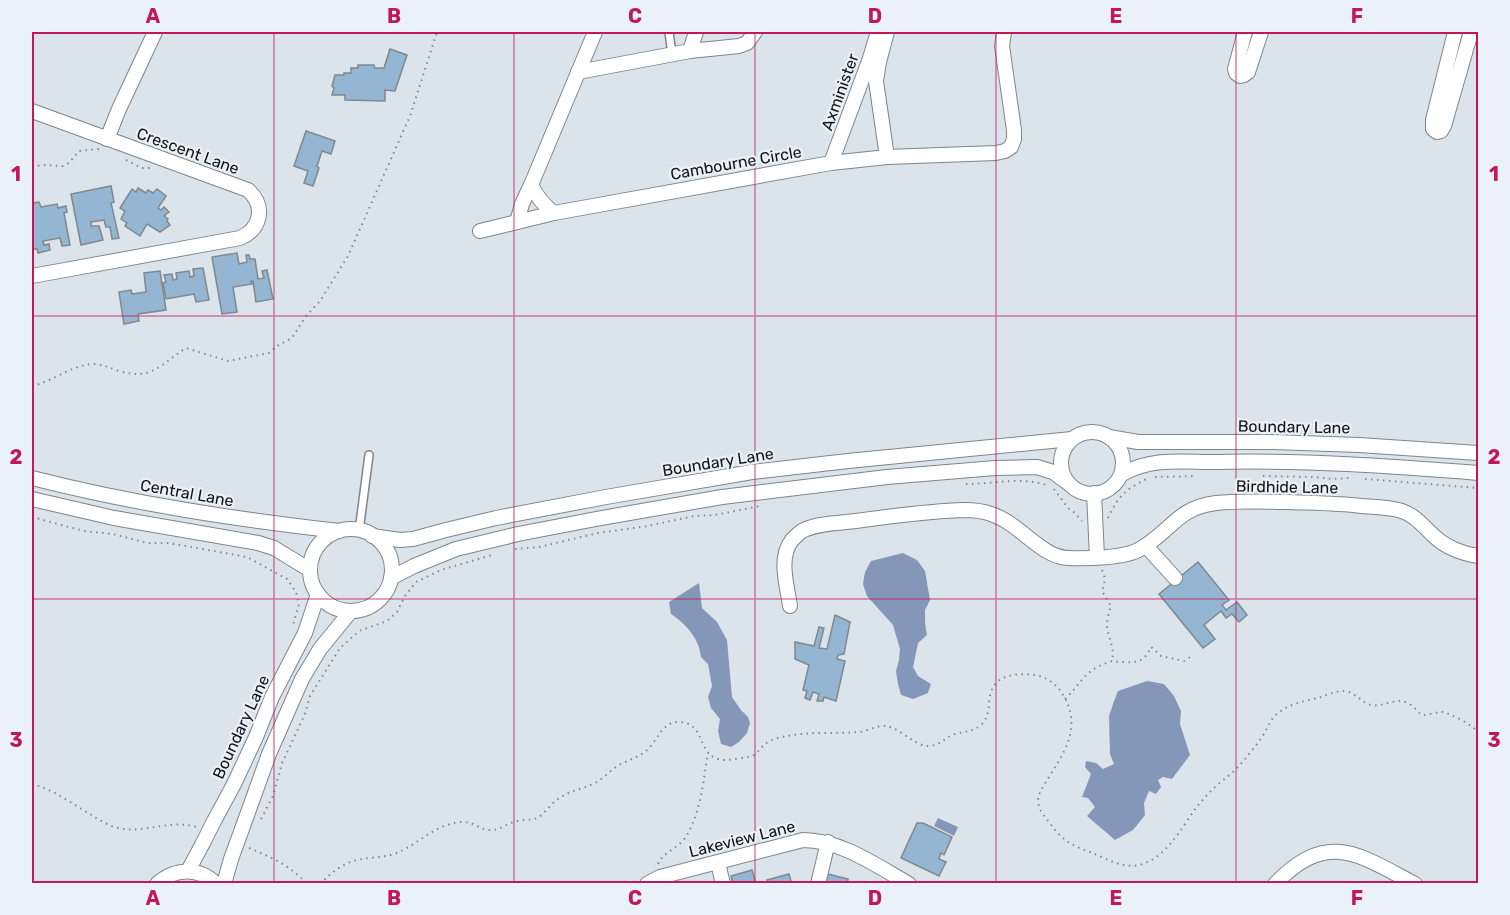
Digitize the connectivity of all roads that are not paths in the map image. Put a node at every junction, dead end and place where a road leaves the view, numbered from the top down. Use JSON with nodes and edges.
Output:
{"nodes":[{"id":1,"x":155,"y":32,"type":"edge"},
{"id":2,"x":595,"y":32,"type":"edge"},
{"id":3,"x":669,"y":32,"type":"edge"},
{"id":4,"x":696,"y":32,"type":"edge"},
{"id":5,"x":755,"y":32,"type":"edge"},
{"id":6,"x":878,"y":32,"type":"edge"},
{"id":7,"x":887,"y":32,"type":"edge"},
{"id":8,"x":1004,"y":32,"type":"edge"},
{"id":9,"x":1245,"y":32,"type":"edge"},
{"id":10,"x":1260,"y":32,"type":"edge"},
{"id":11,"x":1455,"y":32,"type":"edge"},
{"id":12,"x":1471,"y":32,"type":"edge"},
{"id":13,"x":690,"y":51,"type":"junction"},
{"id":14,"x":672,"y":54,"type":"junction"},
{"id":15,"x":578,"y":72,"type":"junction"},
{"id":16,"x":32,"y":111,"type":"edge"},
{"id":17,"x":106,"y":145,"type":"junction"},
{"id":18,"x":887,"y":157,"type":"junction"},
{"id":19,"x":831,"y":163,"type":"junction"},
{"id":20,"x":531,"y":185,"type":"junction"},
{"id":21,"x":554,"y":213,"type":"junction"},
{"id":22,"x":517,"y":222,"type":"junction"},
{"id":23,"x":480,"y":231,"type":"dead end"},
{"id":24,"x":32,"y":276,"type":"edge"},
{"id":25,"x":1109,"y":436,"type":"junction"},
{"id":26,"x":1072,"y":439,"type":"junction"},
{"id":27,"x":1479,"y":453,"type":"edge"},
{"id":28,"x":369,"y":455,"type":"dead end"},
{"id":29,"x":1479,"y":473,"type":"edge"},
{"id":30,"x":1122,"y":474,"type":"junction"},
{"id":31,"x":32,"y":478,"type":"edge"},
{"id":32,"x":1068,"y":483,"type":"junction"},
{"id":33,"x":1094,"y":494,"type":"junction"},
{"id":34,"x":32,"y":499,"type":"edge"},
{"id":35,"x":339,"y":531,"type":"junction"},
{"id":36,"x":359,"y":531,"type":"junction"},
{"id":37,"x":372,"y":536,"type":"junction"},
{"id":38,"x":1146,"y":546,"type":"junction"},
{"id":39,"x":1479,"y":556,"type":"edge"},
{"id":40,"x":1097,"y":557,"type":"junction"},
{"id":41,"x":310,"y":570,"type":"junction"},
{"id":42,"x":392,"y":578,"type":"junction"},
{"id":43,"x":1175,"y":578,"type":"dead end"},
{"id":44,"x":318,"y":594,"type":"junction"},
{"id":45,"x":789,"y":606,"type":"dead end"},
{"id":46,"x":351,"y":611,"type":"junction"},
{"id":47,"x":828,"y":842,"type":"junction"},
{"id":48,"x":718,"y":863,"type":"junction"},
{"id":49,"x":188,"y":871,"type":"junction"},
{"id":50,"x":653,"y":880,"type":"edge"},
{"id":51,"x":157,"y":884,"type":"edge"},
{"id":52,"x":216,"y":884,"type":"edge"},
{"id":53,"x":224,"y":884,"type":"edge"},
{"id":54,"x":723,"y":884,"type":"edge"},
{"id":55,"x":818,"y":884,"type":"edge"},
{"id":56,"x":909,"y":884,"type":"edge"},
{"id":57,"x":1275,"y":884,"type":"edge"},
{"id":58,"x":1415,"y":884,"type":"edge"}],
"edges":[{"from":1,"to":17,"type":"street"},
{"from":2,"to":15,"type":"street"},
{"from":3,"to":14,"type":"lane"},
{"from":4,"to":13,"type":"street"},
{"from":5,"to":13,"type":"street"},
{"from":6,"to":19,"type":"street","name":"Axminister"},
{"from":7,"to":18,"type":"street","name":"Axminister"},
{"from":8,"to":18,"type":"street","name":"Cambourne Circle"},
{"from":9,"to":10,"type":"street"},
{"from":11,"to":12,"type":"street"},
{"from":13,"to":14,"type":"street"},
{"from":14,"to":15,"type":"street"},
{"from":15,"to":20,"type":"street"},
{"from":16,"to":17,"type":"street","name":"Crescent Lane"},
{"from":17,"to":24,"type":"street","name":"Crescent Lane"},
{"from":18,"to":19,"type":"street","name":"Cambourne Circle"},
{"from":19,"to":21,"type":"street","name":"Cambourne Circle"},
{"from":20,"to":21,"type":"street"},
{"from":20,"to":22,"type":"street"},
{"from":21,"to":22,"type":"street","name":"Cambourne Circle"},
{"from":22,"to":23,"type":"street","name":"Cambourne Circle"},
{"from":25,"to":26,"type":"street"},
{"from":25,"to":27,"type":"street","name":"Boundary Lane"},
{"from":25,"to":30,"type":"street"},
{"from":26,"to":32,"type":"street"},
{"from":26,"to":37,"type":"street","name":"Boundary Lane"},
{"from":28,"to":36,"type":"lane"},
{"from":29,"to":30,"type":"street"},
{"from":30,"to":33,"type":"street"},
{"from":31,"to":35,"type":"street","name":"Central Lane"},
{"from":32,"to":33,"type":"street"},
{"from":32,"to":42,"type":"street"},
{"from":33,"to":40,"type":"street"},
{"from":34,"to":41,"type":"street"},
{"from":35,"to":36,"type":"street"},
{"from":35,"to":41,"type":"street"},
{"from":36,"to":37,"type":"street"},
{"from":37,"to":42,"type":"street"},
{"from":38,"to":39,"type":"street","name":"Birdhide Lane"},
{"from":38,"to":40,"type":"street","name":"Birdhide Lane"},
{"from":38,"to":43,"type":"street"},
{"from":40,"to":45,"type":"street","name":"Birdhide Lane"},
{"from":41,"to":44,"type":"street"},
{"from":42,"to":46,"type":"street"},
{"from":44,"to":46,"type":"street"},
{"from":44,"to":49,"type":"street","name":"Boundary Lane"},
{"from":46,"to":53,"type":"street","bridge":true},
{"from":47,"to":48,"type":"street","name":"Lakeview Lane"},
{"from":47,"to":55,"type":"street"},
{"from":47,"to":56,"type":"street","name":"Lakeview Lane"},
{"from":48,"to":50,"type":"street","name":"Lakeview Lane"},
{"from":48,"to":54,"type":"street"},
{"from":49,"to":51,"type":"street"},
{"from":49,"to":52,"type":"street"},
{"from":57,"to":58,"type":"street"}]}
